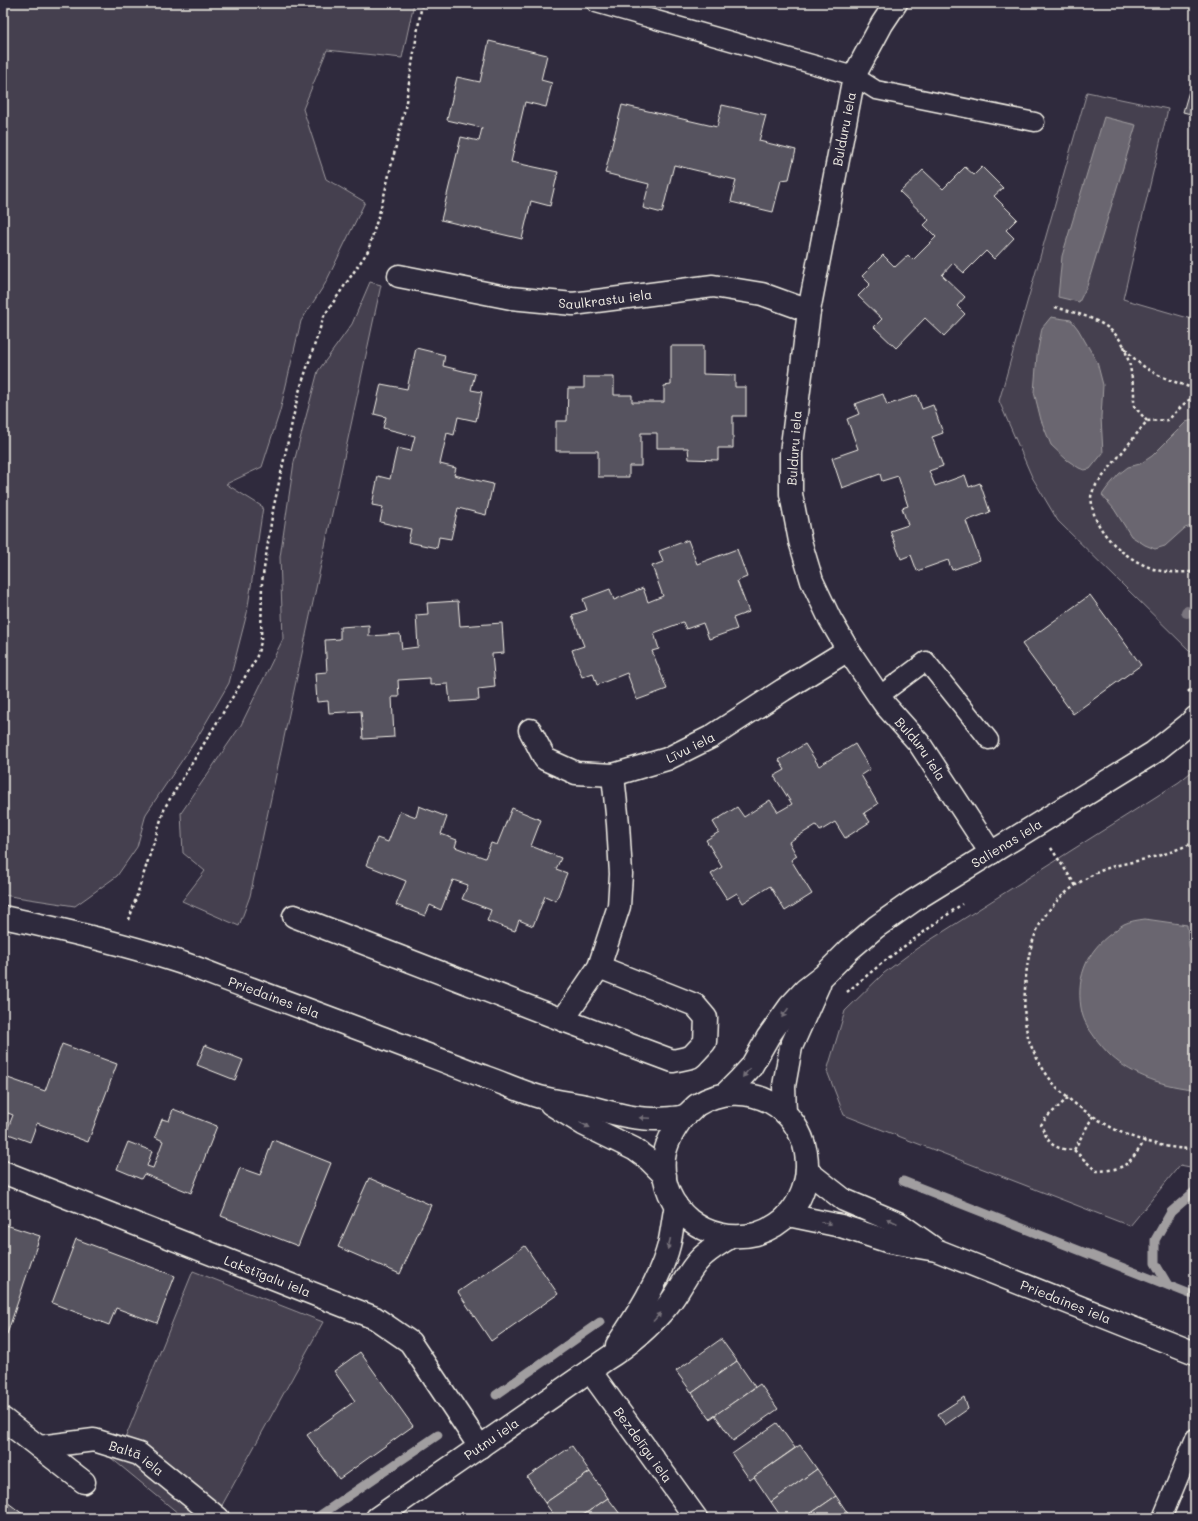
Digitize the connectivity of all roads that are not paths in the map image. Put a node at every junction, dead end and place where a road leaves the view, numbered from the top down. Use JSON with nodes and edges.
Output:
{"nodes":[{"id":1,"x":596,"y":3,"type":"edge"},
{"id":2,"x":896,"y":3,"type":"edge"},
{"id":3,"x":854,"y":76,"type":"junction"},
{"id":4,"x":1035,"y":122,"type":"dead end"},
{"id":5,"x":399,"y":276,"type":"dead end"},
{"id":6,"x":809,"y":311,"type":"junction"},
{"id":7,"x":848,"y":650,"type":"junction"},
{"id":8,"x":879,"y":696,"type":"junction"},
{"id":9,"x":1195,"y":718,"type":"edge"},
{"id":10,"x":530,"y":730,"type":"dead end"},
{"id":11,"x":989,"y":740,"type":"dead end"},
{"id":12,"x":613,"y":775,"type":"junction"},
{"id":13,"x":990,"y":853,"type":"junction"},
{"id":14,"x":294,"y":916,"type":"dead end"},
{"id":15,"x":3,"y":917,"type":"edge"},
{"id":16,"x":599,"y":967,"type":"junction"},
{"id":17,"x":823,"y":976,"type":"junction"},
{"id":18,"x":563,"y":1020,"type":"junction"},
{"id":19,"x":726,"y":1094,"type":"junction"},
{"id":20,"x":540,"y":1097,"type":"junction"},
{"id":21,"x":785,"y":1113,"type":"junction"},
{"id":22,"x":684,"y":1116,"type":"junction"},
{"id":23,"x":807,"y":1171,"type":"junction"},
{"id":24,"x":3,"y":1172,"type":"edge"},
{"id":25,"x":665,"y":1176,"type":"junction"},
{"id":26,"x":676,"y":1206,"type":"junction"},
{"id":27,"x":788,"y":1215,"type":"junction"},
{"id":28,"x":730,"y":1237,"type":"junction"},
{"id":29,"x":936,"y":1250,"type":"junction"},
{"id":30,"x":1194,"y":1350,"type":"edge"},
{"id":31,"x":598,"y":1365,"type":"junction"},
{"id":32,"x":3,"y":1419,"type":"edge"},
{"id":33,"x":1195,"y":1438,"type":"edge"},
{"id":34,"x":39,"y":1447,"type":"junction"},
{"id":35,"x":480,"y":1447,"type":"junction"},
{"id":36,"x":84,"y":1482,"type":"dead end"},
{"id":37,"x":218,"y":1518,"type":"edge"},
{"id":38,"x":377,"y":1518,"type":"edge"},
{"id":39,"x":696,"y":1518,"type":"edge"},
{"id":40,"x":1162,"y":1518,"type":"edge"}],
"edges":[{"from":1,"to":3,"type":"lane"},
{"from":2,"to":3,"type":"street","name":"Bulduru iela"},
{"from":3,"to":4,"type":"lane"},
{"from":3,"to":6,"type":"street","name":"Bulduru iela"},
{"from":5,"to":6,"type":"street","name":"Saulkrastu iela"},
{"from":6,"to":7,"type":"street","name":"Bulduru iela"},
{"from":7,"to":8,"type":"street","name":"Bulduru iela"},
{"from":7,"to":12,"type":"street","name":"Līvu iela"},
{"from":8,"to":11,"type":"lane"},
{"from":8,"to":13,"type":"street","name":"Bulduru iela"},
{"from":9,"to":13,"type":"street","name":"Salienas iela"},
{"from":10,"to":12,"type":"street","name":"Līvu iela"},
{"from":12,"to":16,"type":"street"},
{"from":13,"to":17,"type":"street","name":"Salienas iela"},
{"from":14,"to":18,"type":"street"},
{"from":15,"to":20,"type":"street","name":"Priedaines iela"},
{"from":16,"to":18,"type":"street"},
{"from":16,"to":18,"type":"street"},
{"from":17,"to":19,"type":"street","one_way":true},
{"from":17,"to":21,"type":"street"},
{"from":19,"to":21,"type":"street"},
{"from":19,"to":22,"type":"street"},
{"from":22,"to":20,"type":"street","one_way":true},
{"from":20,"to":25,"type":"street","one_way":true},
{"from":21,"to":23,"type":"street"},
{"from":22,"to":25,"type":"street"},
{"from":23,"to":27,"type":"street"},
{"from":29,"to":23,"type":"street","one_way":true},
{"from":24,"to":35,"type":"street","name":"Lakstīgalu iela"},
{"from":25,"to":26,"type":"street"},
{"from":26,"to":28,"type":"street"},
{"from":26,"to":31,"type":"street","one_way":true},
{"from":27,"to":28,"type":"street"},
{"from":27,"to":29,"type":"street","one_way":true},
{"from":31,"to":28,"type":"street","name":"Putnu iela","one_way":true},
{"from":29,"to":30,"type":"street","name":"Priedaines iela"},
{"from":31,"to":35,"type":"street","name":"Putnu iela"},
{"from":31,"to":39,"type":"street","name":"Bezdelīgu iela"},
{"from":32,"to":34,"type":"street"},
{"from":33,"to":40,"type":"lane"},
{"from":34,"to":36,"type":"street"},
{"from":34,"to":37,"type":"street","name":"Baltā iela"},
{"from":35,"to":38,"type":"street","name":"Putnu iela"}]}
